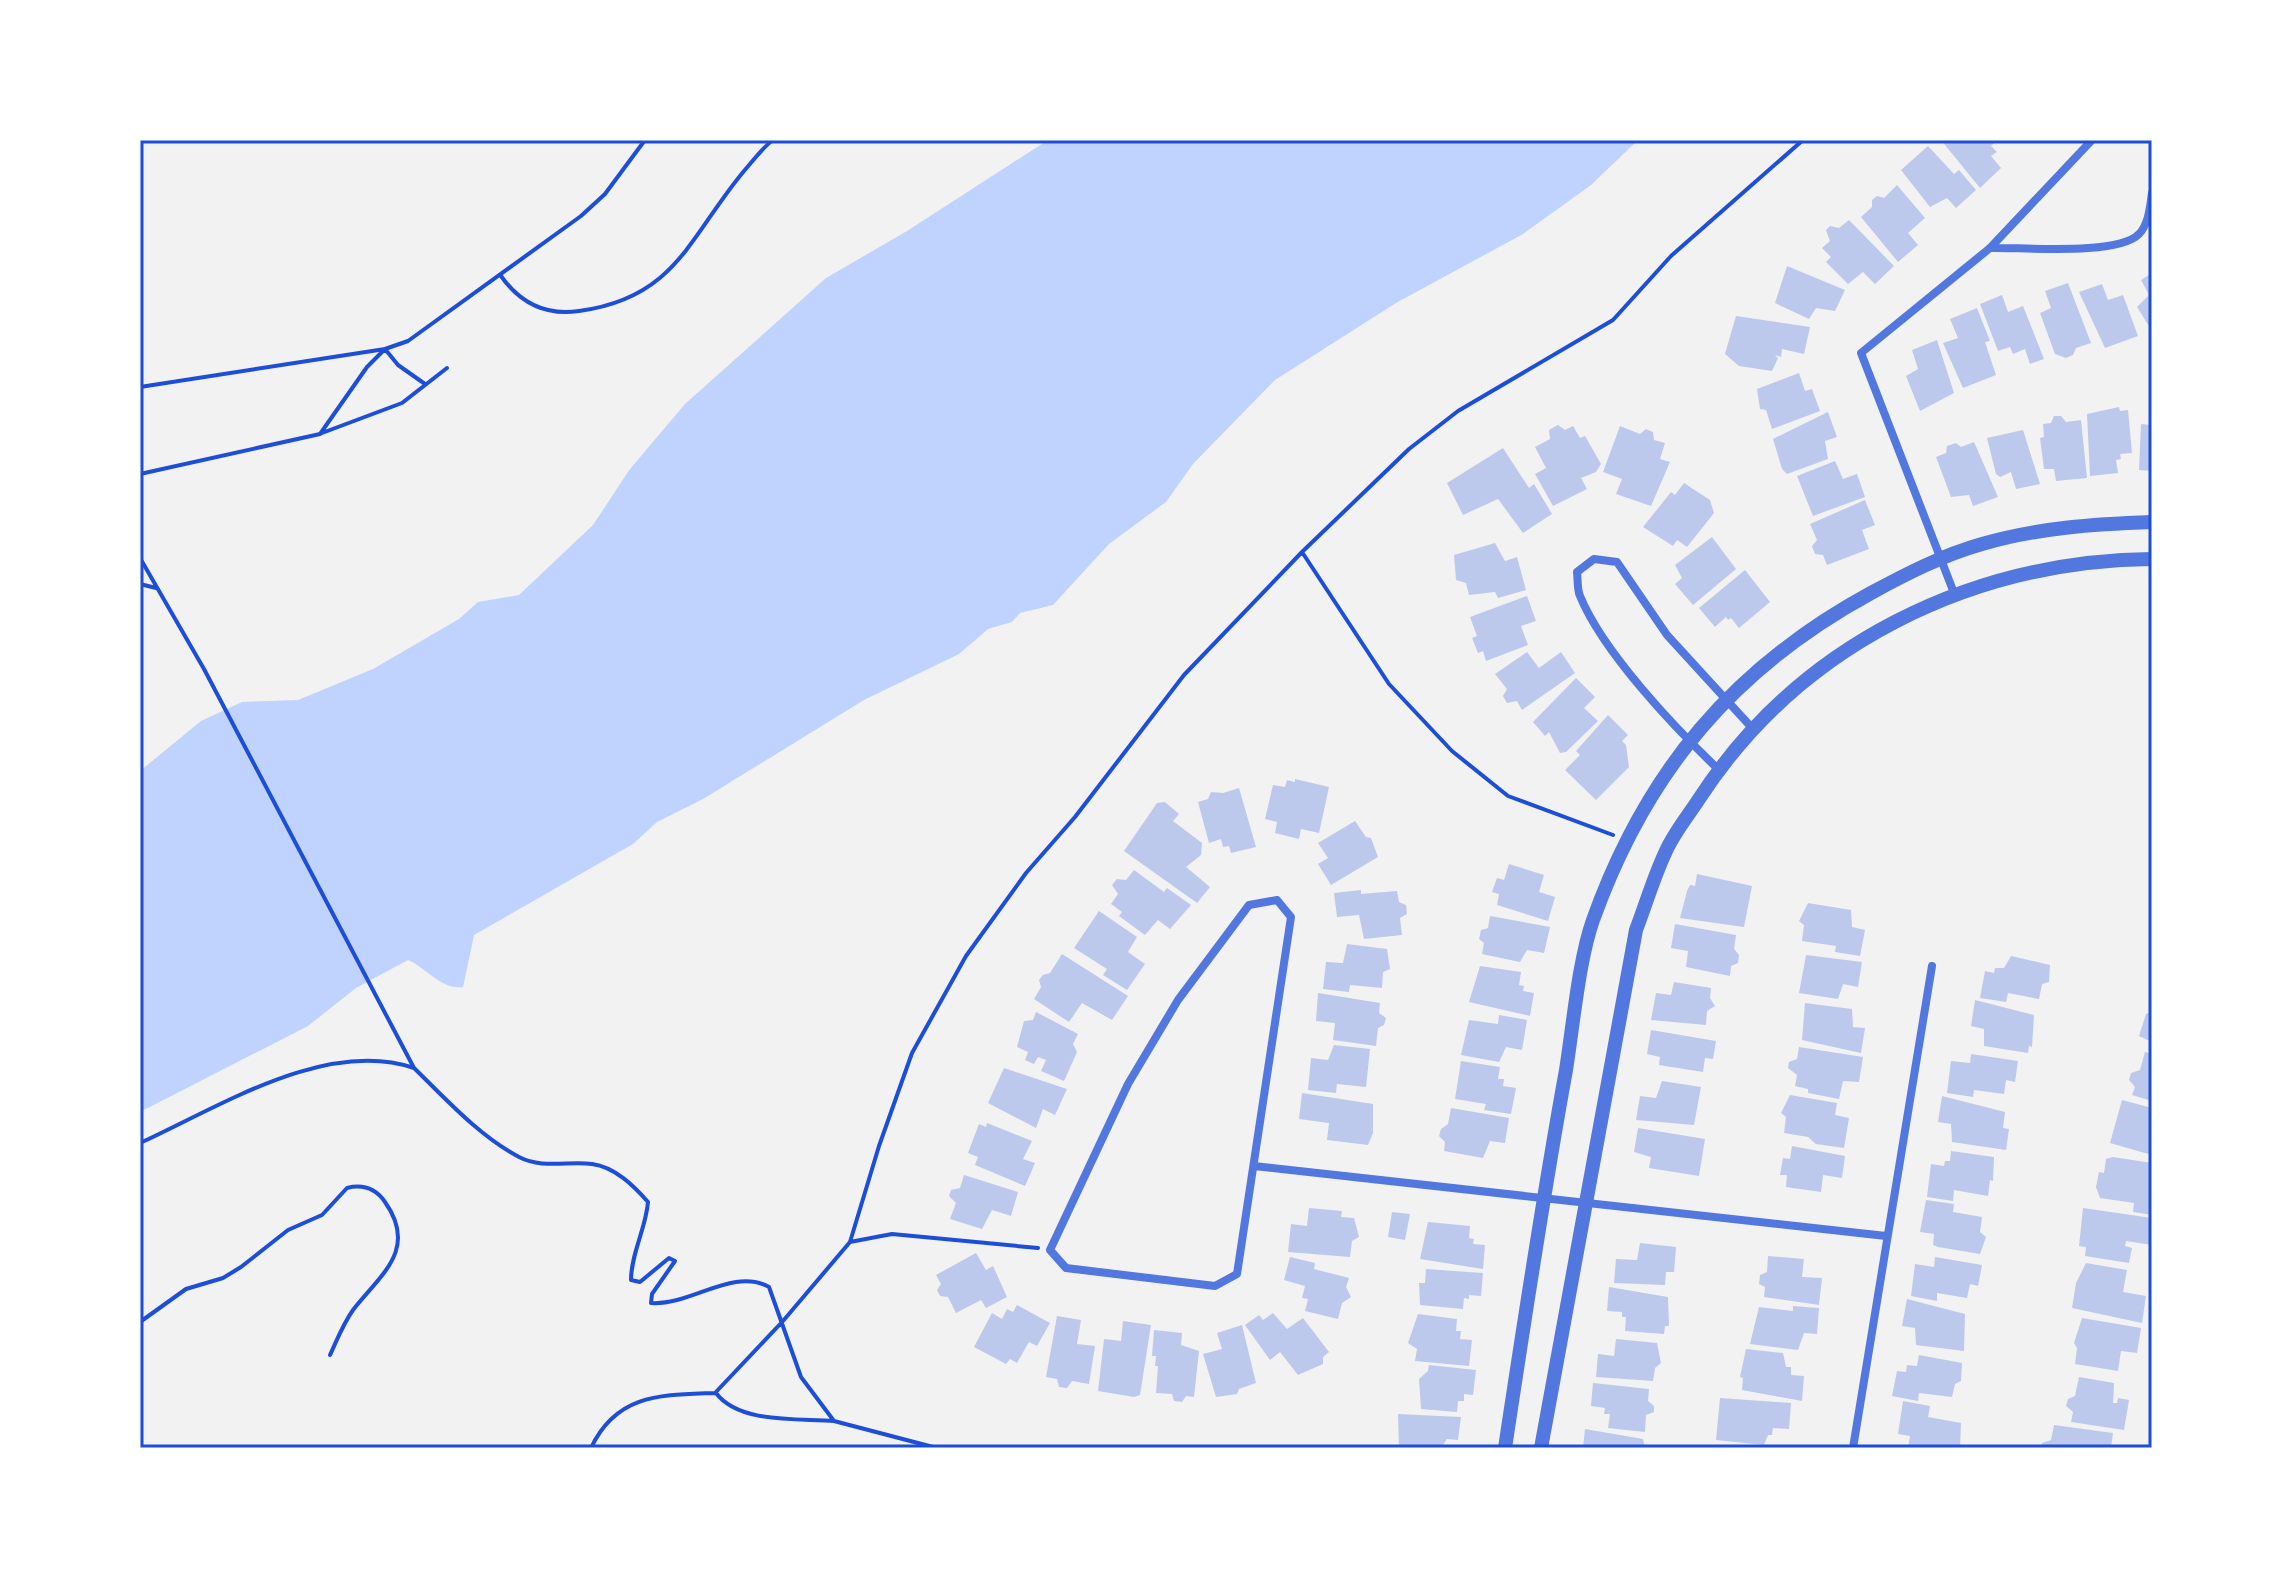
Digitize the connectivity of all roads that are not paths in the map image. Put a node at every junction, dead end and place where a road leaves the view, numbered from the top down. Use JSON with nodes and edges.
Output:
{"nodes":[{"id":1,"x":2092,"y":140,"type":"edge"},
{"id":2,"x":2152,"y":193,"type":"edge"},
{"id":3,"x":1990,"y":248,"type":"junction"},
{"id":4,"x":2152,"y":522,"type":"edge"},
{"id":5,"x":1941,"y":558,"type":"junction"},
{"id":6,"x":2152,"y":559,"type":"edge"},
{"id":7,"x":1954,"y":593,"type":"junction"},
{"id":8,"x":1724,"y":699,"type":"junction"},
{"id":9,"x":1753,"y":729,"type":"junction"},
{"id":10,"x":1688,"y":740,"type":"junction"},
{"id":11,"x":1718,"y":769,"type":"junction"},
{"id":12,"x":1932,"y":966,"type":"dead end"},
{"id":13,"x":1254,"y":1166,"type":"junction"},
{"id":14,"x":1542,"y":1200,"type":"junction"},
{"id":15,"x":1588,"y":1205,"type":"junction"},
{"id":16,"x":1886,"y":1236,"type":"junction"},
{"id":17,"x":1505,"y":1448,"type":"edge"},
{"id":18,"x":1541,"y":1448,"type":"edge"},
{"id":19,"x":1853,"y":1448,"type":"edge"}],
"edges":[{"from":1,"to":3,"type":"street"},
{"from":2,"to":3,"type":"street"},
{"from":3,"to":5,"type":"street"},
{"from":4,"to":5,"type":"street"},
{"from":5,"to":7,"type":"street"},
{"from":5,"to":8,"type":"street"},
{"from":6,"to":7,"type":"street"},
{"from":7,"to":9,"type":"street"},
{"from":8,"to":9,"type":"street"},
{"from":8,"to":10,"type":"street"},
{"from":8,"to":10,"type":"street"},
{"from":9,"to":11,"type":"street"},
{"from":10,"to":11,"type":"street"},
{"from":10,"to":14,"type":"street"},
{"from":11,"to":15,"type":"street"},
{"from":12,"to":16,"type":"street"},
{"from":13,"to":13,"type":"street"},
{"from":13,"to":14,"type":"street"},
{"from":14,"to":15,"type":"street"},
{"from":14,"to":17,"type":"street"},
{"from":15,"to":16,"type":"street"},
{"from":15,"to":18,"type":"street"},
{"from":16,"to":19,"type":"street"}]}
